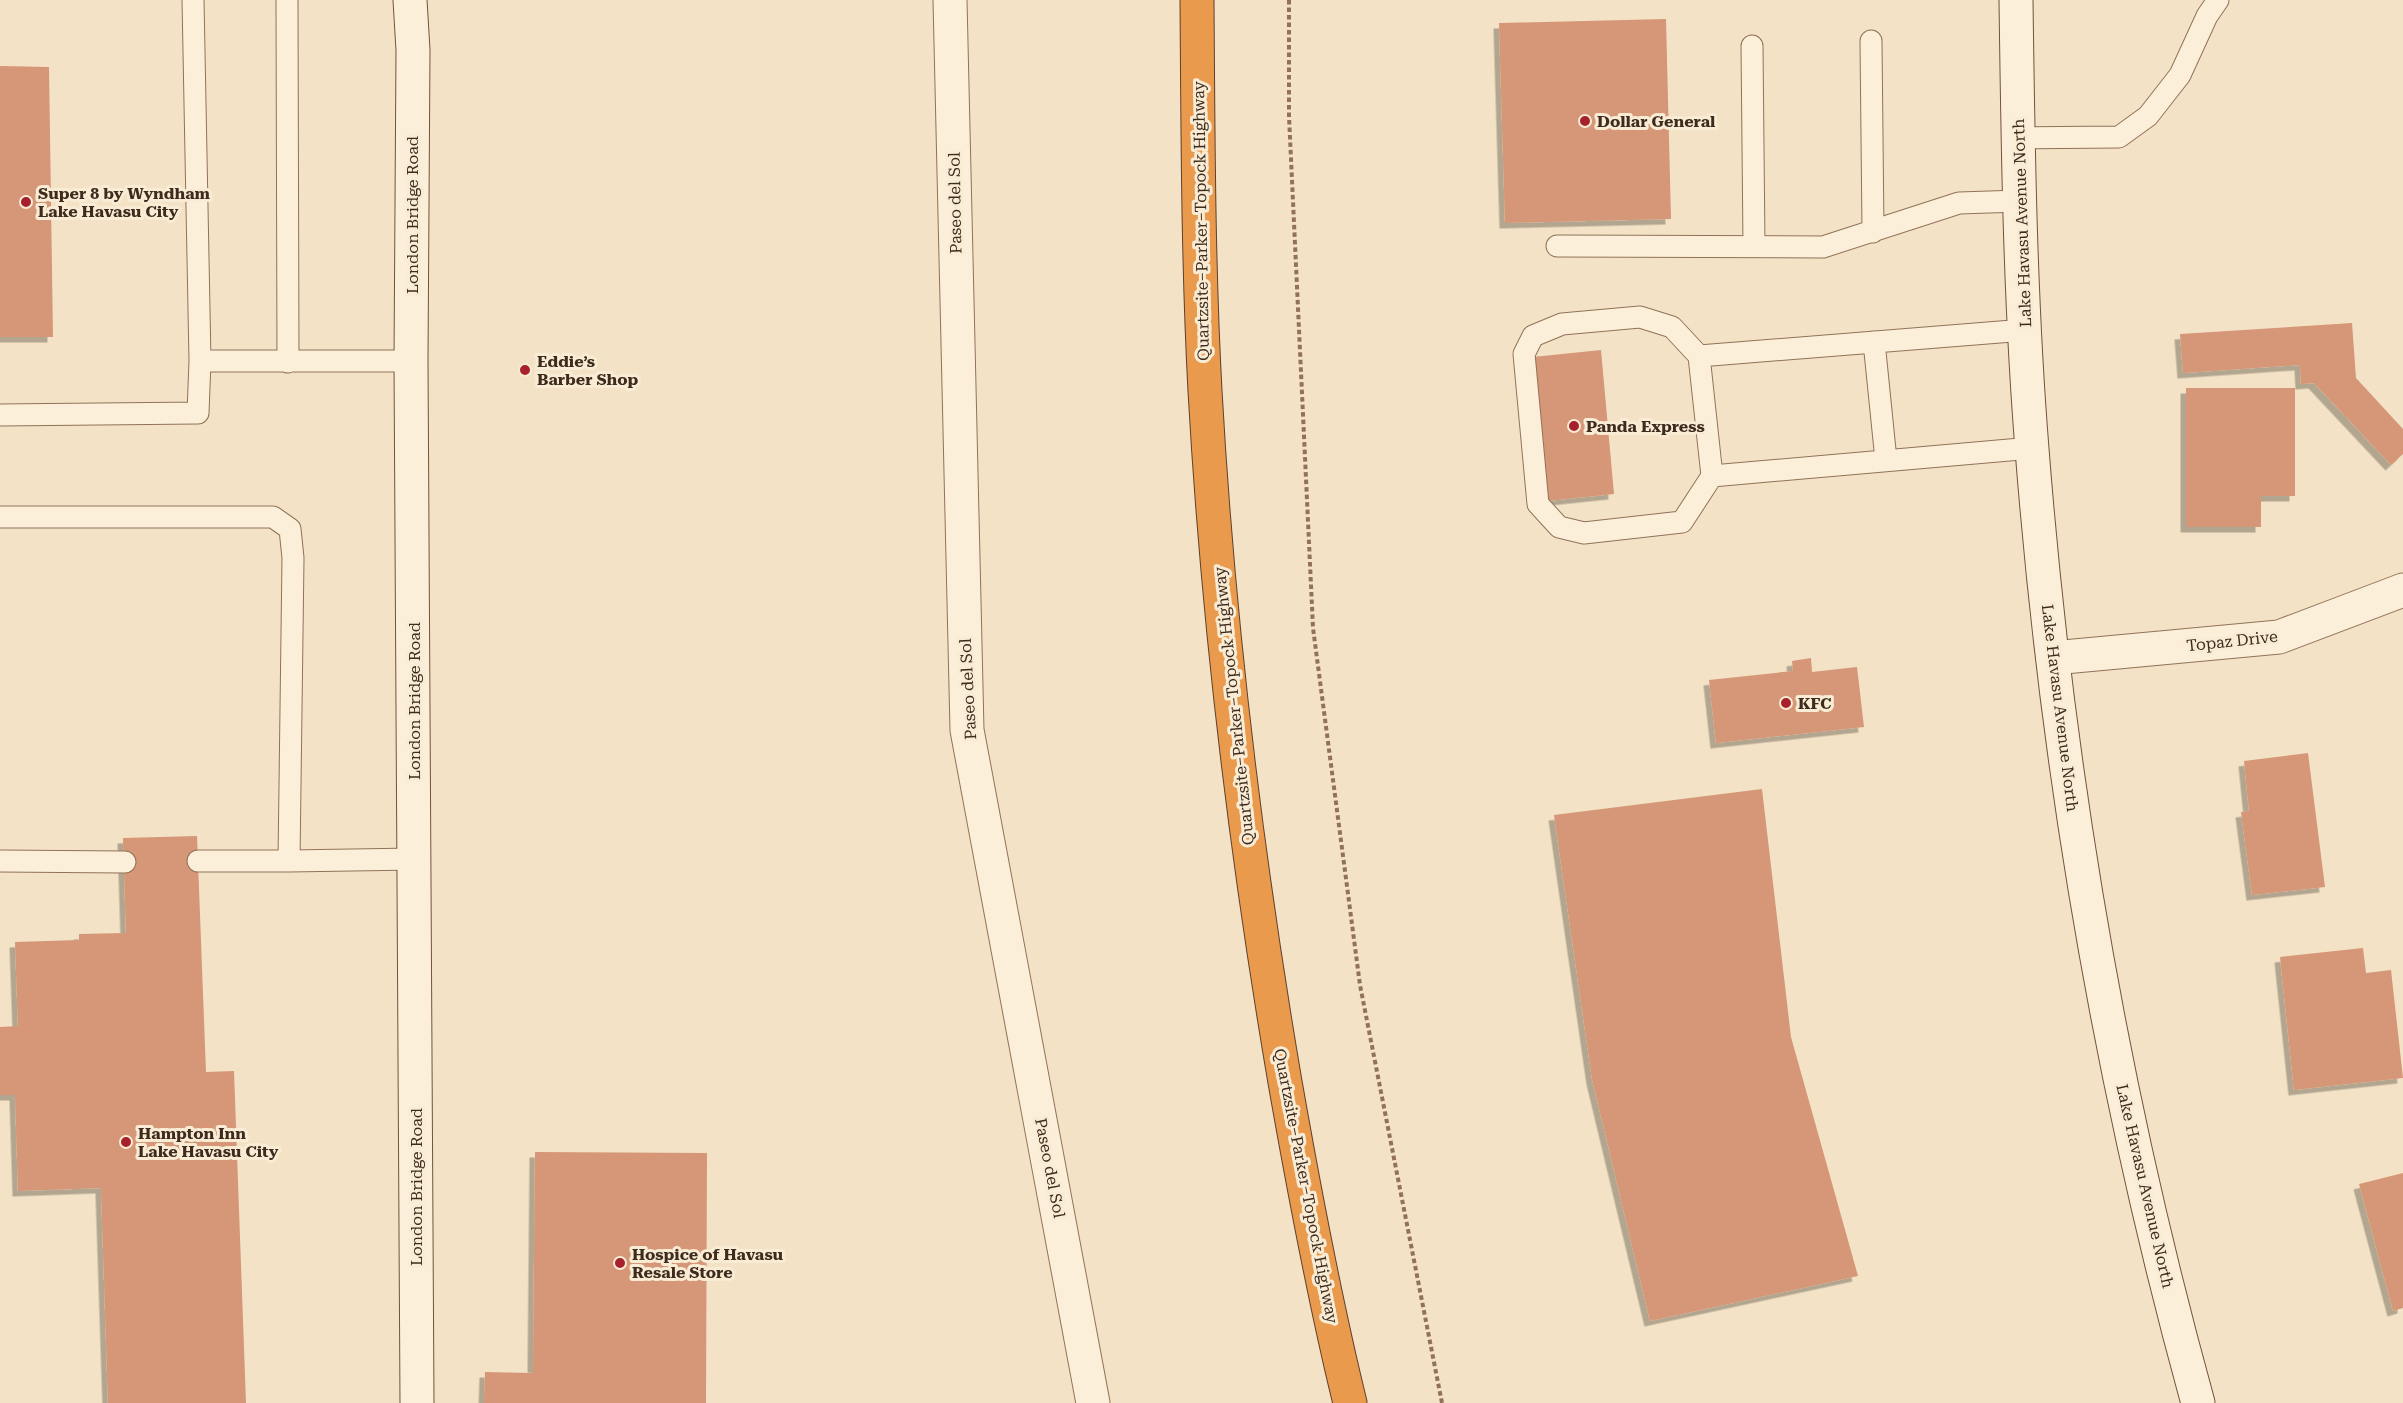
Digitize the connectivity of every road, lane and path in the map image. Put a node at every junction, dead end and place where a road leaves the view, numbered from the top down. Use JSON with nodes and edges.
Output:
{"nodes":[{"id":1,"x":193,"y":0,"type":"edge"},
{"id":2,"x":287,"y":0,"type":"edge"},
{"id":3,"x":410,"y":0,"type":"edge"},
{"id":4,"x":950,"y":0,"type":"edge"},
{"id":5,"x":1197,"y":0,"type":"edge"},
{"id":6,"x":1289,"y":0,"type":"edge"},
{"id":7,"x":2016,"y":0,"type":"edge"},
{"id":8,"x":2218,"y":0,"type":"edge"},
{"id":9,"x":1871,"y":41,"type":"dead end"},
{"id":10,"x":1752,"y":46,"type":"dead end"},
{"id":11,"x":2018,"y":138,"type":"junction"},
{"id":12,"x":2020,"y":201,"type":"junction"},
{"id":13,"x":1873,"y":231,"type":"junction"},
{"id":14,"x":1557,"y":246,"type":"dead end"},
{"id":15,"x":1754,"y":246,"type":"junction"},
{"id":16,"x":2025,"y":330,"type":"junction"},
{"id":17,"x":1874,"y":342,"type":"junction"},
{"id":18,"x":1699,"y":356,"type":"junction"},
{"id":19,"x":200,"y":361,"type":"junction"},
{"id":20,"x":411,"y":361,"type":"junction"},
{"id":21,"x":288,"y":362,"type":"junction"},
{"id":22,"x":0,"y":415,"type":"edge"},
{"id":23,"x":2032,"y":447,"type":"junction"},
{"id":24,"x":1886,"y":460,"type":"junction"},
{"id":25,"x":1712,"y":476,"type":"junction"},
{"id":26,"x":0,"y":517,"type":"edge"},
{"id":27,"x":2403,"y":590,"type":"edge"},
{"id":28,"x":2053,"y":658,"type":"junction"},
{"id":29,"x":416,"y":859,"type":"junction"},
{"id":30,"x":0,"y":861,"type":"edge"},
{"id":31,"x":198,"y":861,"type":"dead end"},
{"id":32,"x":289,"y":861,"type":"junction"},
{"id":33,"x":124,"y":862,"type":"dead end"},
{"id":34,"x":417,"y":1403,"type":"edge"},
{"id":35,"x":1093,"y":1403,"type":"edge"},
{"id":36,"x":1350,"y":1403,"type":"edge"},
{"id":37,"x":1442,"y":1403,"type":"edge"},
{"id":38,"x":2198,"y":1403,"type":"edge"}],
"edges":[{"from":1,"to":19,"type":"lane"},
{"from":2,"to":21,"type":"lane"},
{"from":3,"to":20,"type":"street","name":"London Bridge Road"},
{"from":4,"to":35,"type":"street","name":"Paseo del Sol"},
{"from":5,"to":36,"type":"highway","name":"Quartzsite–Parker–Topock Highway"},
{"from":6,"to":37,"type":"path"},
{"from":7,"to":11,"type":"street","name":"Lake Havasu Avenue North"},
{"from":8,"to":11,"type":"lane"},
{"from":9,"to":13,"type":"lane"},
{"from":10,"to":15,"type":"lane"},
{"from":11,"to":12,"type":"street","name":"Lake Havasu Avenue North"},
{"from":12,"to":13,"type":"lane"},
{"from":12,"to":16,"type":"street","name":"Lake Havasu Avenue North"},
{"from":13,"to":15,"type":"lane"},
{"from":14,"to":15,"type":"lane"},
{"from":16,"to":17,"type":"lane"},
{"from":16,"to":23,"type":"street","name":"Lake Havasu Avenue North"},
{"from":17,"to":18,"type":"lane"},
{"from":17,"to":24,"type":"lane"},
{"from":18,"to":25,"type":"lane"},
{"from":18,"to":25,"type":"lane"},
{"from":19,"to":21,"type":"lane"},
{"from":19,"to":22,"type":"lane"},
{"from":20,"to":21,"type":"lane"},
{"from":20,"to":29,"type":"street","name":"London Bridge Road"},
{"from":23,"to":24,"type":"lane"},
{"from":23,"to":28,"type":"street","name":"Lake Havasu Avenue North"},
{"from":24,"to":25,"type":"lane"},
{"from":26,"to":32,"type":"lane"},
{"from":27,"to":28,"type":"street","name":"Topaz Drive"},
{"from":28,"to":38,"type":"street","name":"Lake Havasu Avenue North"},
{"from":29,"to":32,"type":"lane"},
{"from":29,"to":34,"type":"street","name":"London Bridge Road"},
{"from":30,"to":33,"type":"lane"},
{"from":31,"to":32,"type":"lane"}]}
